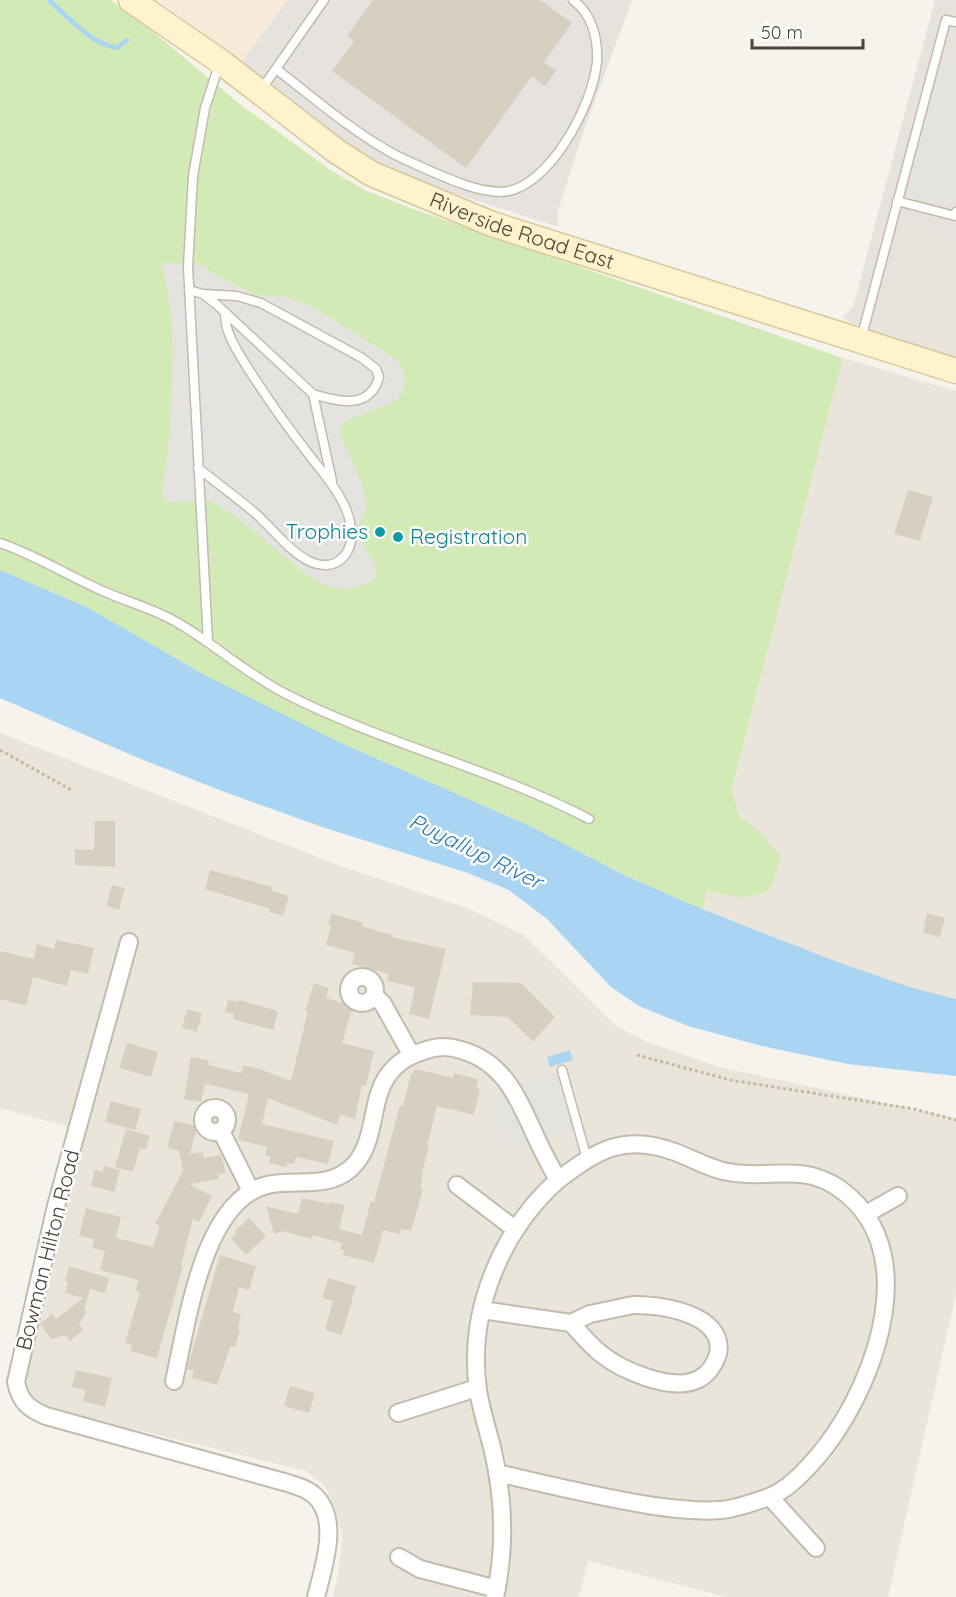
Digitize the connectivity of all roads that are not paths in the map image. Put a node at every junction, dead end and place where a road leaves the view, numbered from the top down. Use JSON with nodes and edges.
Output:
{"nodes":[{"id":1,"x":131,"y":0,"type":"edge"},
{"id":2,"x":324,"y":0,"type":"edge"},
{"id":3,"x":573,"y":0,"type":"edge"},
{"id":4,"x":956,"y":22,"type":"edge"},
{"id":5,"x":220,"y":62,"type":"junction"},
{"id":6,"x":276,"y":69,"type":"junction"},
{"id":7,"x":259,"y":93,"type":"junction"},
{"id":8,"x":897,"y":201,"type":"junction"},
{"id":9,"x":956,"y":212,"type":"edge"},
{"id":10,"x":189,"y":290,"type":"junction"},
{"id":11,"x":203,"y":294,"type":"junction"},
{"id":12,"x":225,"y":312,"type":"junction"},
{"id":13,"x":861,"y":340,"type":"junction"},
{"id":14,"x":956,"y":371,"type":"edge"},
{"id":15,"x":313,"y":394,"type":"junction"},
{"id":16,"x":198,"y":468,"type":"junction"},
{"id":17,"x":333,"y":485,"type":"junction"},
{"id":18,"x":0,"y":543,"type":"edge"},
{"id":19,"x":208,"y":642,"type":"junction"},
{"id":20,"x":590,"y":819,"type":"dead end"},
{"id":21,"x":129,"y":942,"type":"dead end"},
{"id":22,"x":374,"y":995,"type":"dead end"},
{"id":23,"x":411,"y":1054,"type":"junction"},
{"id":24,"x":562,"y":1070,"type":"dead end"},
{"id":25,"x":221,"y":1131,"type":"dead end"},
{"id":26,"x":587,"y":1159,"type":"junction"},
{"id":27,"x":558,"y":1180,"type":"junction"},
{"id":28,"x":457,"y":1185,"type":"dead end"},
{"id":29,"x":251,"y":1191,"type":"junction"},
{"id":30,"x":898,"y":1196,"type":"dead end"},
{"id":31,"x":866,"y":1214,"type":"junction"},
{"id":32,"x":515,"y":1229,"type":"junction"},
{"id":33,"x":482,"y":1310,"type":"junction"},
{"id":34,"x":571,"y":1323,"type":"junction"},
{"id":35,"x":174,"y":1381,"type":"dead end"},
{"id":36,"x":477,"y":1388,"type":"junction"},
{"id":37,"x":399,"y":1413,"type":"dead end"},
{"id":38,"x":497,"y":1473,"type":"junction"},
{"id":39,"x":770,"y":1497,"type":"junction"},
{"id":40,"x":816,"y":1548,"type":"dead end"},
{"id":41,"x":399,"y":1557,"type":"dead end"},
{"id":42,"x":496,"y":1593,"type":"edge"},
{"id":43,"x":316,"y":1597,"type":"edge"}],
"edges":[{"from":1,"to":5,"type":"street","name":"Riverside Road East"},
{"from":2,"to":6,"type":"lane"},
{"from":3,"to":6,"type":"lane"},
{"from":4,"to":8,"type":"lane"},
{"from":5,"to":7,"type":"street","name":"Riverside Road East"},
{"from":5,"to":10,"type":"lane"},
{"from":6,"to":7,"type":"lane"},
{"from":7,"to":13,"type":"street","name":"Riverside Road East"},
{"from":8,"to":9,"type":"lane"},
{"from":8,"to":13,"type":"lane"},
{"from":10,"to":11,"type":"lane"},
{"from":10,"to":16,"type":"lane"},
{"from":11,"to":12,"type":"lane"},
{"from":11,"to":15,"type":"lane"},
{"from":12,"to":15,"type":"lane"},
{"from":12,"to":17,"type":"lane"},
{"from":13,"to":14,"type":"street","name":"Riverside Road East"},
{"from":15,"to":17,"type":"lane"},
{"from":16,"to":17,"type":"lane"},
{"from":16,"to":19,"type":"lane"},
{"from":18,"to":19,"type":"lane"},
{"from":19,"to":20,"type":"lane"},
{"from":21,"to":43,"type":"street","name":"Bowman Hilton Road"},
{"from":22,"to":23,"type":"street"},
{"from":23,"to":27,"type":"street"},
{"from":23,"to":29,"type":"street"},
{"from":24,"to":26,"type":"lane"},
{"from":25,"to":29,"type":"street"},
{"from":26,"to":27,"type":"street"},
{"from":26,"to":31,"type":"street"},
{"from":27,"to":32,"type":"street"},
{"from":28,"to":32,"type":"street"},
{"from":29,"to":35,"type":"street"},
{"from":30,"to":31,"type":"street"},
{"from":31,"to":39,"type":"street"},
{"from":32,"to":33,"type":"street"},
{"from":33,"to":34,"type":"street"},
{"from":33,"to":36,"type":"street"},
{"from":34,"to":34,"type":"street"},
{"from":36,"to":37,"type":"street"},
{"from":36,"to":38,"type":"street"},
{"from":38,"to":39,"type":"street"},
{"from":38,"to":42,"type":"street"},
{"from":39,"to":40,"type":"street"},
{"from":41,"to":42,"type":"street"}]}
